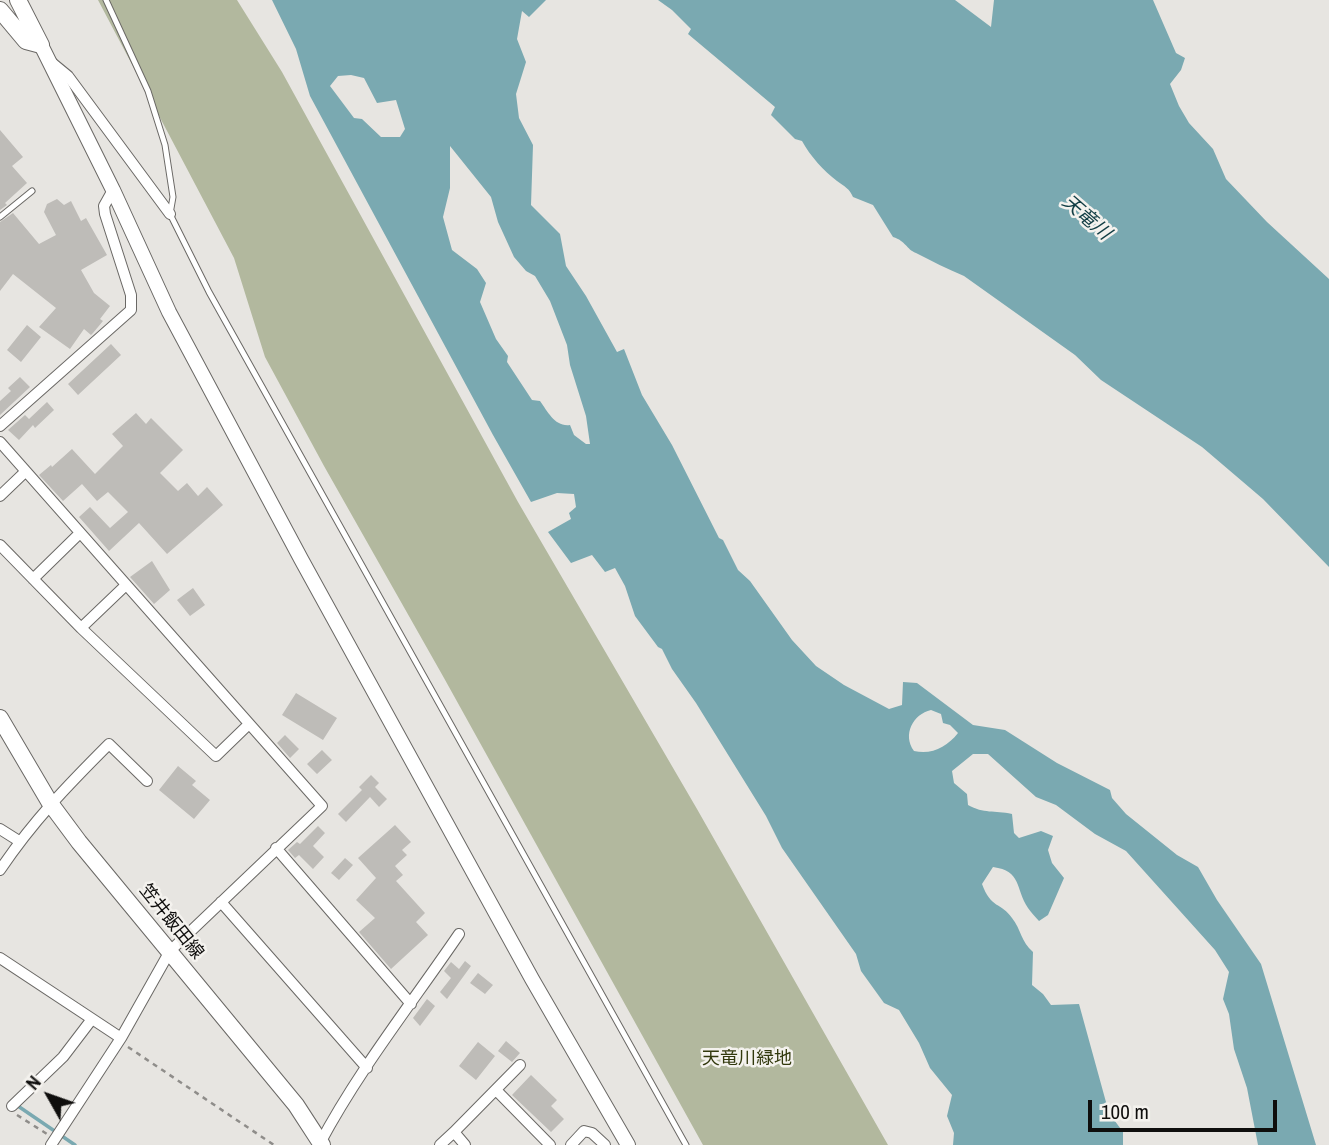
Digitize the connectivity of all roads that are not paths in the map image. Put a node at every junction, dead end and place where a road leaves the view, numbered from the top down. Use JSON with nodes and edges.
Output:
{"nodes":[{"id":1,"x":19,"y":0,"type":"edge"},
{"id":2,"x":106,"y":0,"type":"edge"},
{"id":3,"x":0,"y":10,"type":"edge"},
{"id":4,"x":45,"y":52,"type":"junction"},
{"id":5,"x":113,"y":190,"type":"junction"},
{"id":6,"x":32,"y":191,"type":"dead end"},
{"id":7,"x":170,"y":214,"type":"junction"},
{"id":8,"x":0,"y":217,"type":"edge"},
{"id":9,"x":0,"y":426,"type":"edge"},
{"id":10,"x":0,"y":442,"type":"edge"},
{"id":11,"x":25,"y":472,"type":"junction"},
{"id":12,"x":0,"y":496,"type":"edge"},
{"id":13,"x":80,"y":533,"type":"junction"},
{"id":14,"x":0,"y":545,"type":"edge"},
{"id":15,"x":33,"y":579,"type":"junction"},
{"id":16,"x":126,"y":585,"type":"junction"},
{"id":17,"x":81,"y":628,"type":"junction"},
{"id":18,"x":0,"y":718,"type":"edge"},
{"id":19,"x":248,"y":725,"type":"junction"},
{"id":20,"x":147,"y":781,"type":"dead end"},
{"id":21,"x":50,"y":803,"type":"junction"},
{"id":22,"x":0,"y":829,"type":"edge"},
{"id":23,"x":19,"y":841,"type":"junction"},
{"id":24,"x":276,"y":848,"type":"junction"},
{"id":25,"x":0,"y":870,"type":"edge"},
{"id":26,"x":221,"y":902,"type":"junction"},
{"id":27,"x":459,"y":934,"type":"dead end"},
{"id":28,"x":170,"y":951,"type":"junction"},
{"id":29,"x":0,"y":958,"type":"edge"},
{"id":30,"x":411,"y":1004,"type":"junction"},
{"id":31,"x":92,"y":1019,"type":"junction"},
{"id":32,"x":120,"y":1039,"type":"junction"},
{"id":33,"x":520,"y":1065,"type":"dead end"},
{"id":34,"x":367,"y":1068,"type":"junction"},
{"id":35,"x":496,"y":1090,"type":"junction"},
{"id":36,"x":13,"y":1105,"type":"road end"},
{"id":37,"x":454,"y":1132,"type":"junction"},
{"id":38,"x":55,"y":1138,"type":"edge"},
{"id":39,"x":322,"y":1145,"type":"edge"},
{"id":40,"x":440,"y":1145,"type":"edge"},
{"id":41,"x":465,"y":1145,"type":"edge"},
{"id":42,"x":550,"y":1145,"type":"edge"},
{"id":43,"x":571,"y":1145,"type":"edge"},
{"id":44,"x":605,"y":1145,"type":"edge"},
{"id":45,"x":628,"y":1145,"type":"edge"},
{"id":46,"x":686,"y":1145,"type":"edge"}],
"edges":[{"from":1,"to":4,"type":"main road"},
{"from":2,"to":7,"type":"lane"},
{"from":3,"to":4,"type":"main road"},
{"from":4,"to":5,"type":"street"},
{"from":4,"to":7,"type":"street"},
{"from":5,"to":9,"type":"street"},
{"from":5,"to":45,"type":"street"},
{"from":6,"to":8,"type":"lane"},
{"from":7,"to":46,"type":"lane"},
{"from":10,"to":11,"type":"street"},
{"from":11,"to":12,"type":"street"},
{"from":11,"to":13,"type":"street"},
{"from":13,"to":15,"type":"street"},
{"from":13,"to":16,"type":"street"},
{"from":14,"to":15,"type":"street"},
{"from":15,"to":17,"type":"street"},
{"from":16,"to":17,"type":"street"},
{"from":16,"to":19,"type":"street"},
{"from":17,"to":19,"type":"street"},
{"from":18,"to":21,"type":"main road","name":"笠井飯田線"},
{"from":19,"to":24,"type":"street"},
{"from":20,"to":21,"type":"street"},
{"from":21,"to":23,"type":"street"},
{"from":21,"to":28,"type":"main road","name":"笠井飯田線"},
{"from":22,"to":23,"type":"street"},
{"from":23,"to":25,"type":"street"},
{"from":24,"to":26,"type":"street"},
{"from":24,"to":30,"type":"street"},
{"from":26,"to":28,"type":"street"},
{"from":26,"to":34,"type":"street"},
{"from":27,"to":30,"type":"street"},
{"from":28,"to":32,"type":"street"},
{"from":28,"to":39,"type":"main road","name":"笠井飯田線"},
{"from":29,"to":31,"type":"street"},
{"from":30,"to":34,"type":"street"},
{"from":31,"to":32,"type":"street"},
{"from":31,"to":36,"type":"street"},
{"from":32,"to":38,"type":"street"},
{"from":33,"to":35,"type":"street"},
{"from":34,"to":39,"type":"street"},
{"from":35,"to":37,"type":"street"},
{"from":35,"to":42,"type":"street"},
{"from":37,"to":40,"type":"street"},
{"from":37,"to":41,"type":"street"},
{"from":43,"to":44,"type":"street"}]}
